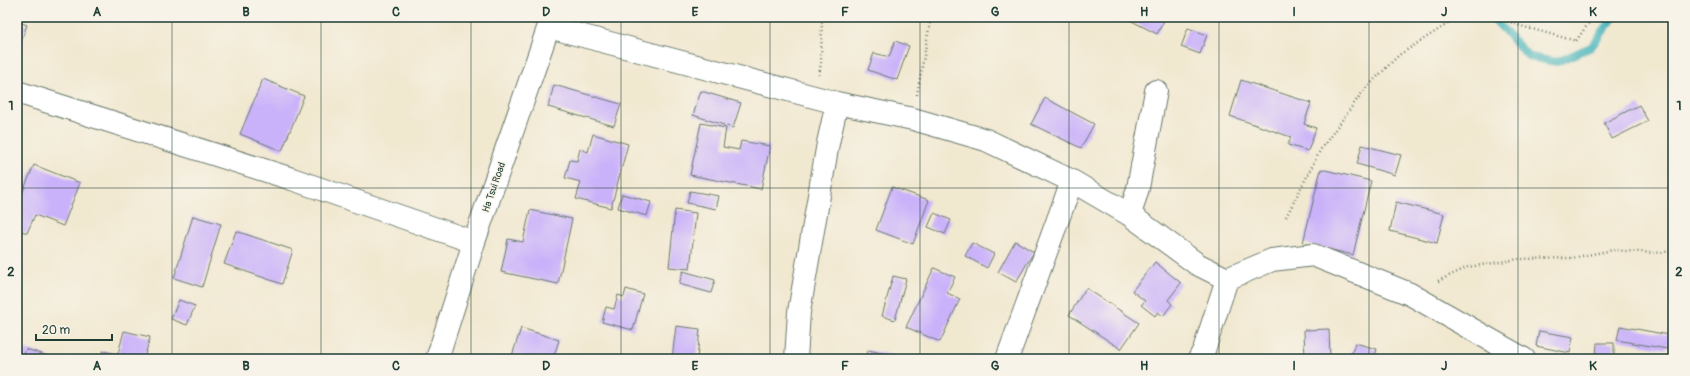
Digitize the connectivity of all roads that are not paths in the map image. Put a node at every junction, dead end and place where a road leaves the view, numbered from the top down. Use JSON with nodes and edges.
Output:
{"nodes":[{"id":1,"x":551,"y":22,"type":"edge"},
{"id":2,"x":1156,"y":91,"type":"dead end"},
{"id":3,"x":17,"y":92,"type":"edge"},
{"id":4,"x":837,"y":103,"type":"junction"},
{"id":5,"x":1072,"y":181,"type":"junction"},
{"id":6,"x":1130,"y":215,"type":"junction"},
{"id":7,"x":474,"y":242,"type":"junction"},
{"id":8,"x":1227,"y":279,"type":"junction"},
{"id":9,"x":1206,"y":356,"type":"edge"},
{"id":10,"x":437,"y":359,"type":"edge"},
{"id":11,"x":796,"y":359,"type":"edge"},
{"id":12,"x":1007,"y":359,"type":"edge"},
{"id":13,"x":1524,"y":359,"type":"edge"}],
"edges":[{"from":1,"to":4,"type":"street"},
{"from":1,"to":7,"type":"street","name":"Ha Tsui Road"},
{"from":2,"to":6,"type":"street"},
{"from":3,"to":7,"type":"street"},
{"from":4,"to":5,"type":"street"},
{"from":4,"to":11,"type":"street"},
{"from":5,"to":6,"type":"street"},
{"from":5,"to":12,"type":"street"},
{"from":6,"to":8,"type":"street"},
{"from":7,"to":10,"type":"street","name":"Ha Tsui Road"},
{"from":8,"to":9,"type":"street"},
{"from":8,"to":13,"type":"street"}]}
